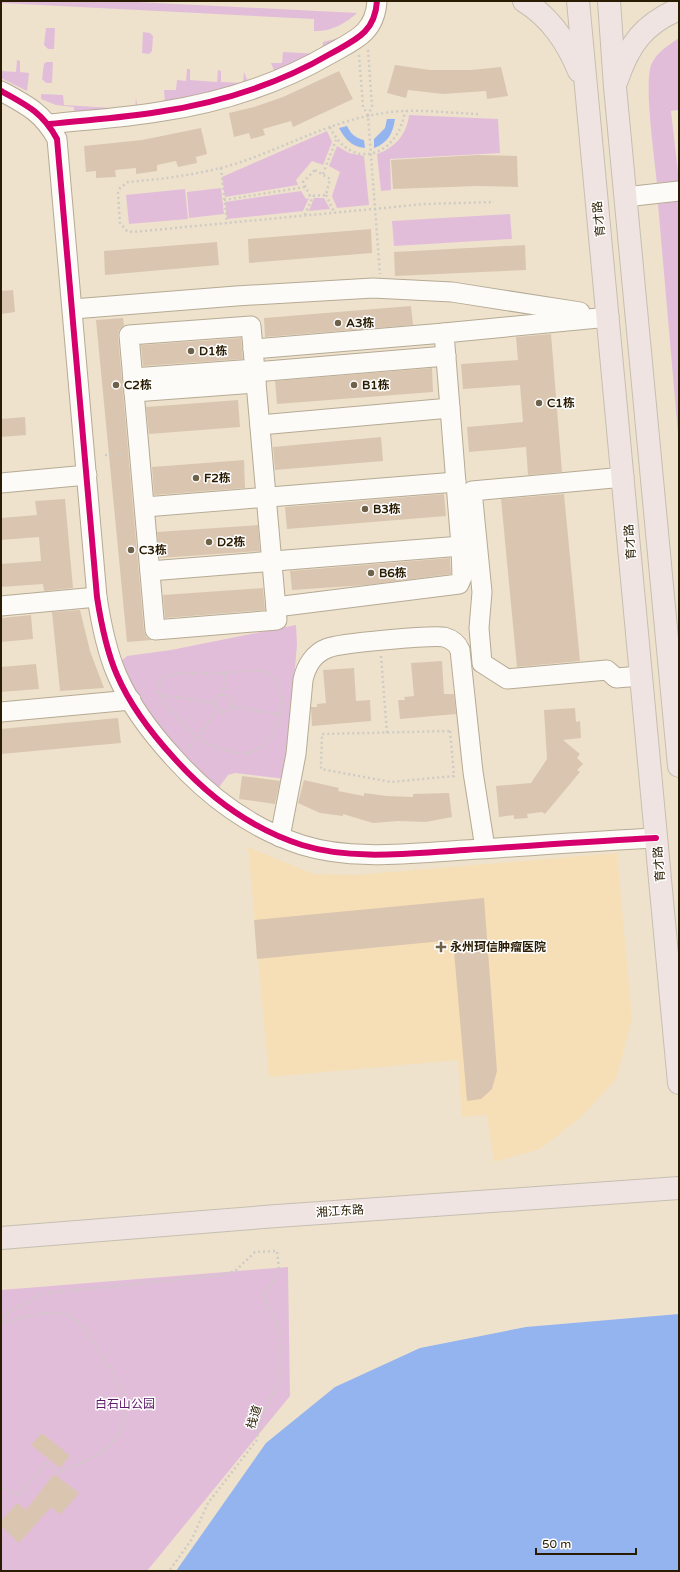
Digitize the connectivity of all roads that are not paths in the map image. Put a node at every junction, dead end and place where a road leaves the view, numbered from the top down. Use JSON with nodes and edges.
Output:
{"nodes":[{"id":1,"x":377,"y":1,"type":"edge"},
{"id":2,"x":524,"y":1,"type":"edge"},
{"id":3,"x":578,"y":1,"type":"edge"},
{"id":4,"x":609,"y":1,"type":"edge"},
{"id":5,"x":679,"y":9,"type":"edge"},
{"id":6,"x":1,"y":91,"type":"edge"},
{"id":7,"x":615,"y":92,"type":"junction"},
{"id":8,"x":587,"y":94,"type":"junction"},
{"id":9,"x":49,"y":124,"type":"junction"},
{"id":10,"x":679,"y":191,"type":"edge"},
{"id":11,"x":625,"y":197,"type":"junction"},
{"id":12,"x":72,"y":309,"type":"junction"},
{"id":13,"x":609,"y":317,"type":"junction"},
{"id":14,"x":444,"y":333,"type":"junction"},
{"id":15,"x":253,"y":349,"type":"junction"},
{"id":16,"x":446,"y":356,"type":"junction"},
{"id":17,"x":255,"y":375,"type":"junction"},
{"id":18,"x":134,"y":385,"type":"junction"},
{"id":19,"x":450,"y":408,"type":"junction"},
{"id":20,"x":260,"y":425,"type":"junction"},
{"id":21,"x":87,"y":475,"type":"junction"},
{"id":22,"x":624,"y":476,"type":"junction"},
{"id":23,"x":456,"y":482,"type":"junction"},
{"id":24,"x":1,"y":483,"type":"edge"},
{"id":25,"x":266,"y":497,"type":"junction"},
{"id":26,"x":145,"y":507,"type":"junction"},
{"id":27,"x":461,"y":546,"type":"junction"},
{"id":28,"x":272,"y":562,"type":"junction"},
{"id":29,"x":150,"y":571,"type":"junction"},
{"id":30,"x":97,"y":597,"type":"junction"},
{"id":31,"x":1,"y":606,"type":"edge"},
{"id":32,"x":276,"y":607,"type":"junction"},
{"id":33,"x":642,"y":676,"type":"junction"},
{"id":34,"x":131,"y":700,"type":"junction"},
{"id":35,"x":676,"y":700,"type":"edge"},
{"id":36,"x":1,"y":712,"type":"edge"},
{"id":37,"x":679,"y":766,"type":"edge"},
{"id":38,"x":280,"y":837,"type":"junction"},
{"id":39,"x":656,"y":838,"type":"junction"},
{"id":40,"x":485,"y":848,"type":"junction"},
{"id":41,"x":679,"y":1083,"type":"edge"},
{"id":42,"x":679,"y":1188,"type":"edge"},
{"id":43,"x":1,"y":1238,"type":"edge"}],
"edges":[{"from":1,"to":9,"type":"street"},
{"from":2,"to":8,"type":"main road"},
{"from":3,"to":8,"type":"main road","name":"育才路"},
{"from":4,"to":7,"type":"main road"},
{"from":5,"to":7,"type":"main road"},
{"from":6,"to":9,"type":"street"},
{"from":7,"to":8,"type":"main road"},
{"from":7,"to":11,"type":"main road"},
{"from":8,"to":13,"type":"main road","name":"育才路"},
{"from":9,"to":12,"type":"street"},
{"from":10,"to":11,"type":"street"},
{"from":11,"to":35,"type":"main road"},
{"from":12,"to":13,"type":"street"},
{"from":12,"to":21,"type":"street"},
{"from":13,"to":14,"type":"street"},
{"from":13,"to":22,"type":"main road","name":"育才路"},
{"from":14,"to":15,"type":"street"},
{"from":14,"to":16,"type":"street"},
{"from":15,"to":17,"type":"street"},
{"from":15,"to":18,"type":"street"},
{"from":16,"to":17,"type":"street"},
{"from":16,"to":19,"type":"street"},
{"from":17,"to":18,"type":"street"},
{"from":17,"to":20,"type":"street"},
{"from":18,"to":26,"type":"street"},
{"from":19,"to":20,"type":"street"},
{"from":19,"to":23,"type":"street"},
{"from":20,"to":25,"type":"street"},
{"from":21,"to":24,"type":"street"},
{"from":21,"to":30,"type":"street"},
{"from":22,"to":33,"type":"main road","name":"育才路"},
{"from":22,"to":33,"type":"street"},
{"from":23,"to":25,"type":"street"},
{"from":23,"to":27,"type":"street"},
{"from":25,"to":26,"type":"street"},
{"from":25,"to":28,"type":"street"},
{"from":26,"to":29,"type":"street"},
{"from":27,"to":28,"type":"street"},
{"from":27,"to":32,"type":"street"},
{"from":28,"to":29,"type":"street"},
{"from":28,"to":32,"type":"street"},
{"from":29,"to":32,"type":"street"},
{"from":30,"to":31,"type":"street"},
{"from":30,"to":34,"type":"street"},
{"from":33,"to":39,"type":"main road","name":"育才路"},
{"from":34,"to":36,"type":"street"},
{"from":34,"to":38,"type":"street"},
{"from":35,"to":37,"type":"main road"},
{"from":38,"to":40,"type":"street"},
{"from":38,"to":40,"type":"street"},
{"from":39,"to":40,"type":"street"},
{"from":39,"to":41,"type":"main road","name":"育才路"},
{"from":42,"to":43,"type":"main road","name":"湘江东路"}]}
